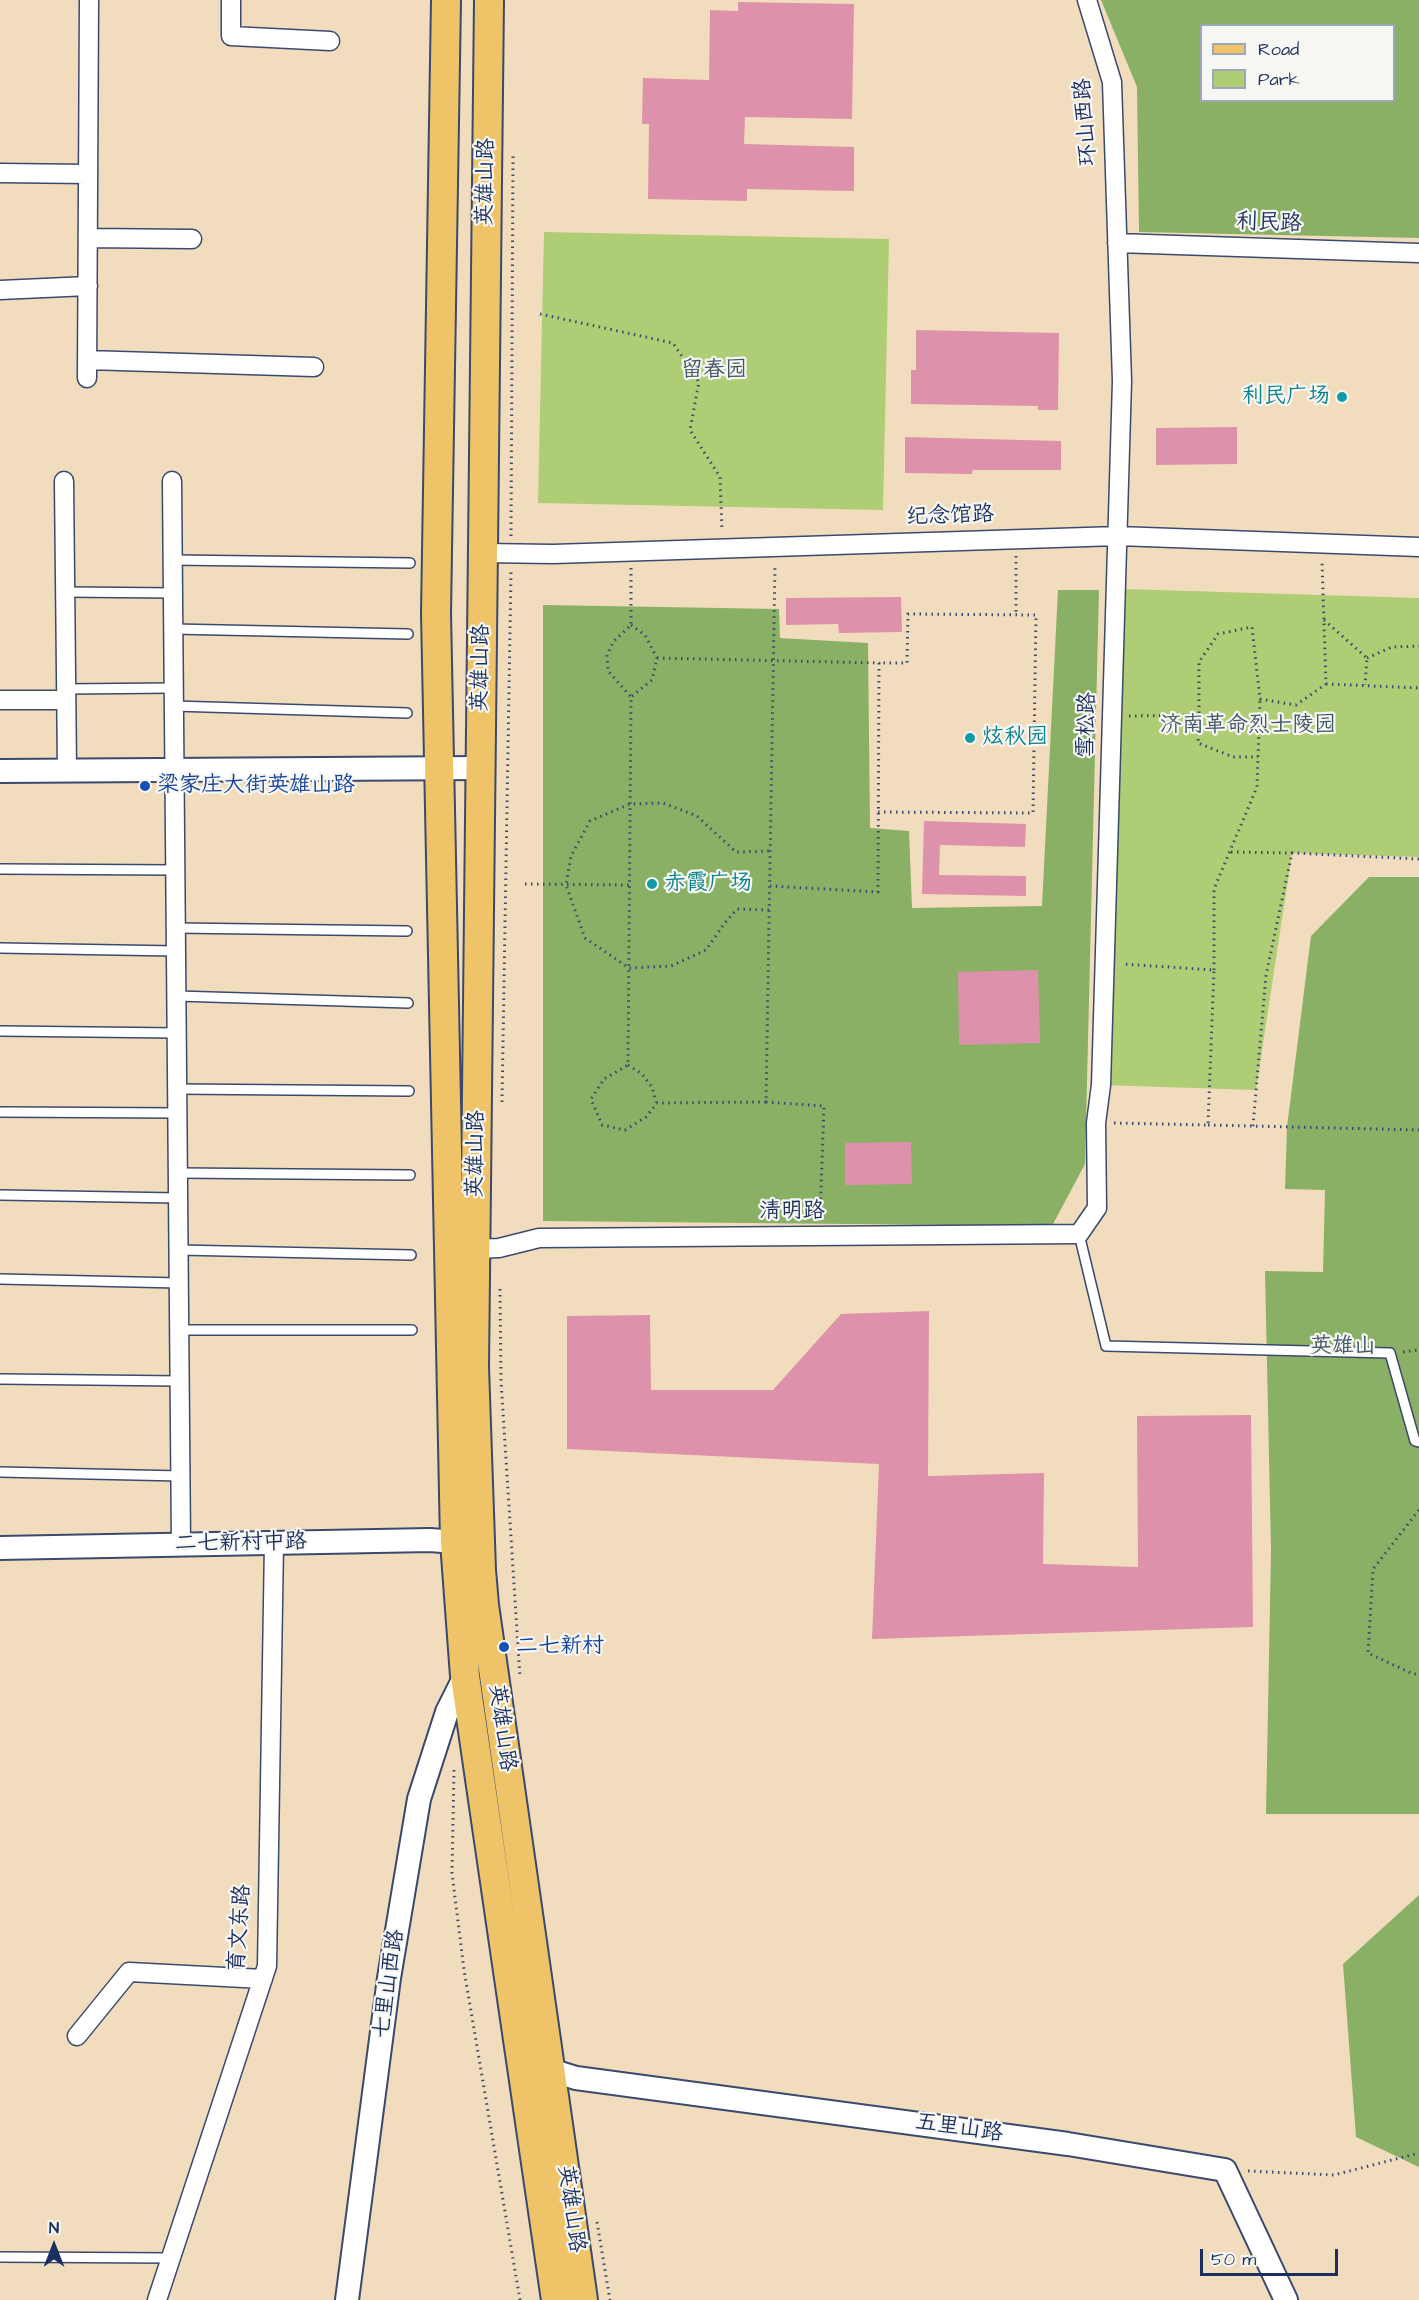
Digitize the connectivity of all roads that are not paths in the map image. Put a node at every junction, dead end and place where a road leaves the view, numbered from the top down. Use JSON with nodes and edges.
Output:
{"nodes":[{"id":1,"x":89,"y":0,"type":"edge"},
{"id":2,"x":231,"y":0,"type":"edge"},
{"id":3,"x":446,"y":0,"type":"edge"},
{"id":4,"x":489,"y":0,"type":"edge"},
{"id":5,"x":1087,"y":0,"type":"edge"},
{"id":6,"x":330,"y":41,"type":"dead end"},
{"id":7,"x":0,"y":173,"type":"edge"},
{"id":8,"x":88,"y":174,"type":"junction"},
{"id":9,"x":88,"y":238,"type":"junction"},
{"id":10,"x":192,"y":239,"type":"dead end"},
{"id":11,"x":1117,"y":243,"type":"junction"},
{"id":12,"x":1419,"y":253,"type":"edge"},
{"id":13,"x":88,"y":286,"type":"junction"},
{"id":14,"x":0,"y":290,"type":"edge"},
{"id":15,"x":314,"y":367,"type":"dead end"},
{"id":16,"x":172,"y":480,"type":"dead end"},
{"id":17,"x":64,"y":481,"type":"dead end"},
{"id":18,"x":1118,"y":536,"type":"junction"},
{"id":19,"x":1419,"y":547,"type":"edge"},
{"id":20,"x":483,"y":553,"type":"junction"},
{"id":21,"x":173,"y":560,"type":"junction"},
{"id":22,"x":410,"y":563,"type":"dead end"},
{"id":23,"x":65,"y":592,"type":"junction"},
{"id":24,"x":174,"y":593,"type":"junction"},
{"id":25,"x":174,"y":629,"type":"junction"},
{"id":26,"x":408,"y":634,"type":"dead end"},
{"id":27,"x":66,"y":695,"type":"junction"},
{"id":28,"x":174,"y":697,"type":"junction"},
{"id":29,"x":0,"y":700,"type":"edge"},
{"id":30,"x":407,"y":713,"type":"dead end"},
{"id":31,"x":438,"y":768,"type":"junction"},
{"id":32,"x":481,"y":768,"type":"junction"},
{"id":33,"x":67,"y":770,"type":"junction"},
{"id":34,"x":174,"y":770,"type":"junction"},
{"id":35,"x":0,"y":771,"type":"edge"},
{"id":36,"x":0,"y":869,"type":"edge"},
{"id":37,"x":175,"y":870,"type":"junction"},
{"id":38,"x":176,"y":928,"type":"junction"},
{"id":39,"x":407,"y":931,"type":"dead end"},
{"id":40,"x":0,"y":948,"type":"edge"},
{"id":41,"x":176,"y":951,"type":"junction"},
{"id":42,"x":177,"y":996,"type":"junction"},
{"id":43,"x":408,"y":1003,"type":"dead end"},
{"id":44,"x":0,"y":1031,"type":"edge"},
{"id":45,"x":177,"y":1033,"type":"junction"},
{"id":46,"x":177,"y":1089,"type":"junction"},
{"id":47,"x":409,"y":1091,"type":"dead end"},
{"id":48,"x":0,"y":1112,"type":"edge"},
{"id":49,"x":178,"y":1113,"type":"junction"},
{"id":50,"x":178,"y":1173,"type":"junction"},
{"id":51,"x":410,"y":1174,"type":"dead end"},
{"id":52,"x":0,"y":1195,"type":"edge"},
{"id":53,"x":178,"y":1198,"type":"junction"},
{"id":54,"x":1078,"y":1234,"type":"junction"},
{"id":55,"x":488,"y":1248,"type":"junction"},
{"id":56,"x":179,"y":1250,"type":"junction"},
{"id":57,"x":411,"y":1255,"type":"dead end"},
{"id":58,"x":0,"y":1279,"type":"edge"},
{"id":59,"x":179,"y":1283,"type":"junction"},
{"id":60,"x":180,"y":1330,"type":"junction"},
{"id":61,"x":412,"y":1330,"type":"dead end"},
{"id":62,"x":0,"y":1379,"type":"edge"},
{"id":63,"x":180,"y":1382,"type":"junction"},
{"id":64,"x":1419,"y":1442,"type":"edge"},
{"id":65,"x":0,"y":1472,"type":"edge"},
{"id":66,"x":181,"y":1476,"type":"junction"},
{"id":67,"x":468,"y":1540,"type":"junction"},
{"id":68,"x":274,"y":1543,"type":"junction"},
{"id":69,"x":181,"y":1545,"type":"junction"},
{"id":70,"x":0,"y":1548,"type":"edge"},
{"id":71,"x":465,"y":1676,"type":"junction"},
{"id":72,"x":263,"y":1979,"type":"junction"},
{"id":73,"x":76,"y":2036,"type":"dead end"},
{"id":74,"x":550,"y":2070,"type":"junction"},
{"id":75,"x":0,"y":2257,"type":"edge"},
{"id":76,"x":170,"y":2258,"type":"junction"},
{"id":77,"x":157,"y":2300,"type":"edge"},
{"id":78,"x":347,"y":2300,"type":"edge"},
{"id":79,"x":556,"y":2300,"type":"edge"},
{"id":80,"x":583,"y":2300,"type":"edge"},
{"id":81,"x":1286,"y":2300,"type":"edge"}],
"edges":[{"from":1,"to":8,"type":"street"},
{"from":2,"to":6,"type":"street"},
{"from":3,"to":31,"type":"main road","name":"英雄山路"},
{"from":4,"to":20,"type":"main road","name":"英雄山路"},
{"from":5,"to":11,"type":"street","name":"环山西路"},
{"from":7,"to":8,"type":"street"},
{"from":8,"to":9,"type":"street"},
{"from":9,"to":10,"type":"street"},
{"from":9,"to":13,"type":"street"},
{"from":11,"to":12,"type":"street","name":"利民路"},
{"from":11,"to":18,"type":"street","name":"雪松路"},
{"from":13,"to":14,"type":"street"},
{"from":13,"to":15,"type":"street"},
{"from":16,"to":21,"type":"street"},
{"from":17,"to":23,"type":"street"},
{"from":18,"to":19,"type":"street","name":"纪念馆路"},
{"from":18,"to":20,"type":"street","name":"纪念馆路"},
{"from":18,"to":54,"type":"street","name":"雪松路"},
{"from":20,"to":32,"type":"main road","name":"英雄山路"},
{"from":21,"to":22,"type":"lane"},
{"from":21,"to":24,"type":"street"},
{"from":23,"to":24,"type":"lane"},
{"from":23,"to":27,"type":"street"},
{"from":24,"to":25,"type":"street"},
{"from":25,"to":26,"type":"lane"},
{"from":25,"to":28,"type":"street"},
{"from":27,"to":28,"type":"lane"},
{"from":27,"to":29,"type":"street"},
{"from":27,"to":33,"type":"street"},
{"from":28,"to":30,"type":"lane"},
{"from":28,"to":34,"type":"street"},
{"from":31,"to":32,"type":"street"},
{"from":31,"to":34,"type":"street"},
{"from":31,"to":67,"type":"main road","name":"英雄山路"},
{"from":32,"to":55,"type":"main road","name":"英雄山路"},
{"from":33,"to":34,"type":"street"},
{"from":33,"to":35,"type":"street"},
{"from":34,"to":37,"type":"street"},
{"from":36,"to":37,"type":"lane"},
{"from":37,"to":38,"type":"street"},
{"from":38,"to":39,"type":"lane"},
{"from":38,"to":41,"type":"street"},
{"from":40,"to":41,"type":"lane"},
{"from":41,"to":42,"type":"street"},
{"from":42,"to":43,"type":"lane"},
{"from":42,"to":45,"type":"street"},
{"from":44,"to":45,"type":"lane"},
{"from":45,"to":46,"type":"street"},
{"from":46,"to":47,"type":"lane"},
{"from":46,"to":49,"type":"street"},
{"from":48,"to":49,"type":"lane"},
{"from":49,"to":50,"type":"street"},
{"from":50,"to":51,"type":"lane"},
{"from":50,"to":53,"type":"street"},
{"from":52,"to":53,"type":"lane"},
{"from":53,"to":56,"type":"street"},
{"from":54,"to":55,"type":"street","name":"清明路"},
{"from":54,"to":64,"type":"lane"},
{"from":55,"to":67,"type":"main road","name":"英雄山路"},
{"from":56,"to":57,"type":"lane"},
{"from":56,"to":59,"type":"street"},
{"from":58,"to":59,"type":"lane"},
{"from":59,"to":60,"type":"street"},
{"from":60,"to":61,"type":"lane"},
{"from":60,"to":63,"type":"street"},
{"from":62,"to":63,"type":"lane"},
{"from":63,"to":66,"type":"street"},
{"from":65,"to":66,"type":"lane"},
{"from":66,"to":69,"type":"street"},
{"from":67,"to":68,"type":"street","name":"二七新村中路"},
{"from":67,"to":71,"type":"main road","name":"英雄山路"},
{"from":67,"to":74,"type":"main road","name":"英雄山路"},
{"from":68,"to":69,"type":"street","name":"二七新村中路"},
{"from":68,"to":72,"type":"street","name":"育文东路"},
{"from":69,"to":70,"type":"street","name":"二七新村中路"},
{"from":71,"to":78,"type":"street","name":"七里山西路"},
{"from":71,"to":79,"type":"main road","name":"英雄山路"},
{"from":72,"to":73,"type":"street"},
{"from":72,"to":76,"type":"street","name":"育文东路"},
{"from":74,"to":80,"type":"main road","name":"英雄山路"},
{"from":74,"to":81,"type":"street","name":"五里山路"},
{"from":75,"to":76,"type":"lane"},
{"from":76,"to":77,"type":"street","name":"育文东路"}]}
